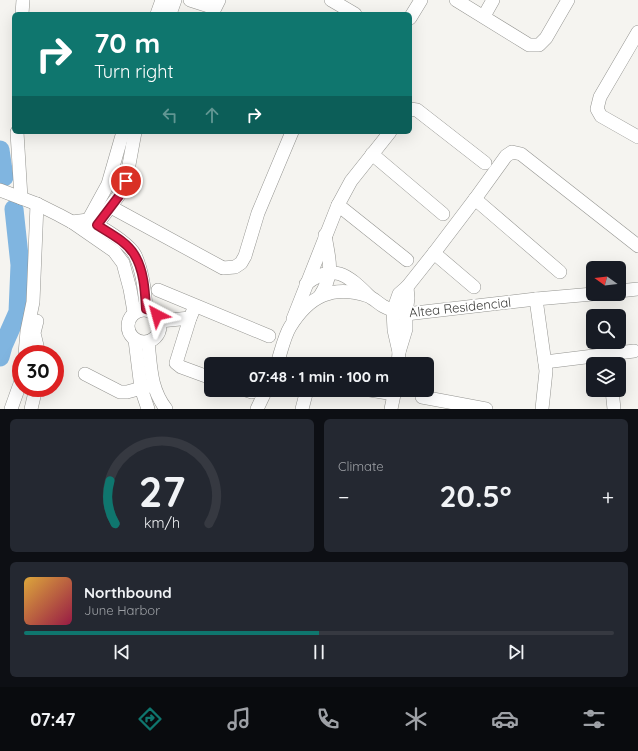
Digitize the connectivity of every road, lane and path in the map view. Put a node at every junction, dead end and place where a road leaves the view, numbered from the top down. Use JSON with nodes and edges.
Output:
{"nodes":[{"id":1,"x":23,"y":0,"type":"edge"},
{"id":2,"x":162,"y":0,"type":"edge"},
{"id":3,"x":175,"y":0,"type":"edge"},
{"id":4,"x":190,"y":0,"type":"edge"},
{"id":5,"x":219,"y":0,"type":"edge"},
{"id":6,"x":331,"y":0,"type":"edge"},
{"id":7,"x":421,"y":0,"type":"edge"},
{"id":8,"x":456,"y":0,"type":"edge"},
{"id":9,"x":493,"y":0,"type":"edge"},
{"id":10,"x":568,"y":0,"type":"edge"},
{"id":11,"x":345,"y":4,"type":"edge"},
{"id":12,"x":22,"y":12,"type":"edge"},
{"id":13,"x":157,"y":12,"type":"edge"},
{"id":14,"x":171,"y":12,"type":"edge"},
{"id":15,"x":353,"y":12,"type":"edge"},
{"id":16,"x":412,"y":15,"type":"edge"},
{"id":17,"x":484,"y":16,"type":"junction"},
{"id":18,"x":638,"y":32,"type":"edge"},
{"id":19,"x":412,"y":108,"type":"edge"},
{"id":20,"x":17,"y":134,"type":"edge"},
{"id":21,"x":123,"y":134,"type":"edge"},
{"id":22,"x":135,"y":134,"type":"edge"},
{"id":23,"x":291,"y":134,"type":"edge"},
{"id":24,"x":388,"y":134,"type":"edge"},
{"id":25,"x":638,"y":137,"type":"edge"},
{"id":26,"x":372,"y":154,"type":"junction"},
{"id":27,"x":485,"y":163,"type":"dead end"},
{"id":28,"x":0,"y":190,"type":"edge"},
{"id":29,"x":21,"y":198,"type":"junction"},
{"id":30,"x":475,"y":200,"type":"junction"},
{"id":31,"x":338,"y":205,"type":"junction"},
{"id":32,"x":41,"y":206,"type":"junction"},
{"id":33,"x":111,"y":207,"type":"junction"},
{"id":34,"x":443,"y":214,"type":"dead end"},
{"id":35,"x":86,"y":226,"type":"junction"},
{"id":36,"x":325,"y":235,"type":"junction"},
{"id":37,"x":638,"y":246,"type":"edge"},
{"id":38,"x":434,"y":253,"type":"junction"},
{"id":39,"x":407,"y":260,"type":"dead end"},
{"id":40,"x":330,"y":272,"type":"junction"},
{"id":41,"x":560,"y":272,"type":"dead end"},
{"id":42,"x":306,"y":284,"type":"junction"},
{"id":43,"x":474,"y":287,"type":"dead end"},
{"id":44,"x":638,"y":289,"type":"edge"},
{"id":45,"x":158,"y":290,"type":"dead end"},
{"id":46,"x":626,"y":290,"type":"edge"},
{"id":47,"x":586,"y":295,"type":"edge"},
{"id":48,"x":320,"y":296,"type":"junction"},
{"id":49,"x":369,"y":296,"type":"junction"},
{"id":50,"x":536,"y":299,"type":"junction"},
{"id":51,"x":195,"y":306,"type":"junction"},
{"id":52,"x":140,"y":310,"type":"junction"},
{"id":53,"x":400,"y":313,"type":"junction"},
{"id":54,"x":190,"y":318,"type":"junction"},
{"id":55,"x":160,"y":321,"type":"junction"},
{"id":56,"x":290,"y":327,"type":"junction"},
{"id":57,"x":270,"y":336,"type":"dead end"},
{"id":58,"x":142,"y":341,"type":"junction"},
{"id":59,"x":26,"y":345,"type":"edge"},
{"id":60,"x":37,"y":345,"type":"edge"},
{"id":61,"x":634,"y":351,"type":"dead end"},
{"id":62,"x":279,"y":357,"type":"edge"},
{"id":63,"x":399,"y":357,"type":"edge"},
{"id":64,"x":615,"y":357,"type":"edge"},
{"id":65,"x":586,"y":360,"type":"edge"},
{"id":66,"x":546,"y":362,"type":"junction"},
{"id":67,"x":85,"y":374,"type":"dead end"},
{"id":68,"x":204,"y":376,"type":"edge"},
{"id":69,"x":147,"y":386,"type":"junction"},
{"id":70,"x":15,"y":397,"type":"edge"},
{"id":71,"x":34,"y":397,"type":"edge"},
{"id":72,"x":263,"y":397,"type":"edge"},
{"id":73,"x":305,"y":397,"type":"edge"},
{"id":74,"x":393,"y":397,"type":"edge"},
{"id":75,"x":422,"y":397,"type":"dead end"},
{"id":76,"x":613,"y":397,"type":"edge"},
{"id":77,"x":445,"y":405,"type":"edge"},
{"id":78,"x":10,"y":409,"type":"edge"},
{"id":79,"x":31,"y":409,"type":"edge"},
{"id":80,"x":148,"y":409,"type":"edge"},
{"id":81,"x":166,"y":409,"type":"edge"},
{"id":82,"x":257,"y":409,"type":"edge"},
{"id":83,"x":302,"y":409,"type":"edge"},
{"id":84,"x":391,"y":409,"type":"edge"},
{"id":85,"x":486,"y":409,"type":"edge"},
{"id":86,"x":542,"y":409,"type":"edge"},
{"id":87,"x":614,"y":409,"type":"edge"}],
"edges":[{"from":1,"to":12,"type":"street"},
{"from":2,"to":13,"type":"street"},
{"from":3,"to":14,"type":"street"},
{"from":4,"to":5,"type":"street"},
{"from":6,"to":11,"type":"street"},
{"from":7,"to":16,"type":"street"},
{"from":8,"to":17,"type":"street"},
{"from":9,"to":17,"type":"street"},
{"from":10,"to":17,"type":"street"},
{"from":11,"to":15,"type":"street"},
{"from":18,"to":25,"type":"street"},
{"from":19,"to":27,"type":"street"},
{"from":20,"to":29,"type":"street"},
{"from":21,"to":35,"type":"street"},
{"from":22,"to":33,"type":"street"},
{"from":23,"to":33,"type":"street"},
{"from":24,"to":26,"type":"street"},
{"from":26,"to":31,"type":"street"},
{"from":26,"to":34,"type":"street"},
{"from":28,"to":29,"type":"street"},
{"from":29,"to":32,"type":"street"},
{"from":30,"to":37,"type":"street"},
{"from":30,"to":38,"type":"street"},
{"from":30,"to":41,"type":"street"},
{"from":31,"to":36,"type":"street"},
{"from":31,"to":39,"type":"street"},
{"from":32,"to":35,"type":"street"},
{"from":32,"to":59,"type":"street"},
{"from":32,"to":60,"type":"street"},
{"from":33,"to":35,"type":"street"},
{"from":35,"to":52,"type":"street"},
{"from":36,"to":40,"type":"street"},
{"from":36,"to":42,"type":"street"},
{"from":38,"to":43,"type":"street"},
{"from":38,"to":53,"type":"street"},
{"from":40,"to":42,"type":"street"},
{"from":40,"to":48,"type":"street"},
{"from":40,"to":49,"type":"street"},
{"from":42,"to":56,"type":"street"},
{"from":44,"to":46,"type":"street"},
{"from":45,"to":51,"type":"street"},
{"from":47,"to":50,"type":"street","name":"Altea Residencial"},
{"from":48,"to":49,"type":"street","name":"Altea Residencial"},
{"from":48,"to":56,"type":"street","name":"Altea Residencial"},
{"from":49,"to":53,"type":"street","name":"Altea Residencial"},
{"from":50,"to":53,"type":"street","name":"Altea Residencial"},
{"from":50,"to":66,"type":"street"},
{"from":51,"to":54,"type":"street"},
{"from":51,"to":57,"type":"street"},
{"from":52,"to":55,"type":"street"},
{"from":52,"to":58,"type":"street"},
{"from":53,"to":63,"type":"street"},
{"from":54,"to":55,"type":"street"},
{"from":54,"to":68,"type":"street"},
{"from":55,"to":58,"type":"street"},
{"from":56,"to":62,"type":"street","name":"Altea Residencial"},
{"from":58,"to":69,"type":"street"},
{"from":61,"to":64,"type":"street"},
{"from":65,"to":66,"type":"street"},
{"from":66,"to":86,"type":"street"},
{"from":67,"to":69,"type":"street"},
{"from":69,"to":80,"type":"street"},
{"from":69,"to":81,"type":"street"},
{"from":70,"to":78,"type":"street"},
{"from":71,"to":79,"type":"street"},
{"from":72,"to":82,"type":"street"},
{"from":73,"to":83,"type":"street"},
{"from":74,"to":84,"type":"street"},
{"from":75,"to":77,"type":"street"},
{"from":76,"to":87,"type":"street"},
{"from":77,"to":85,"type":"street"}]}
